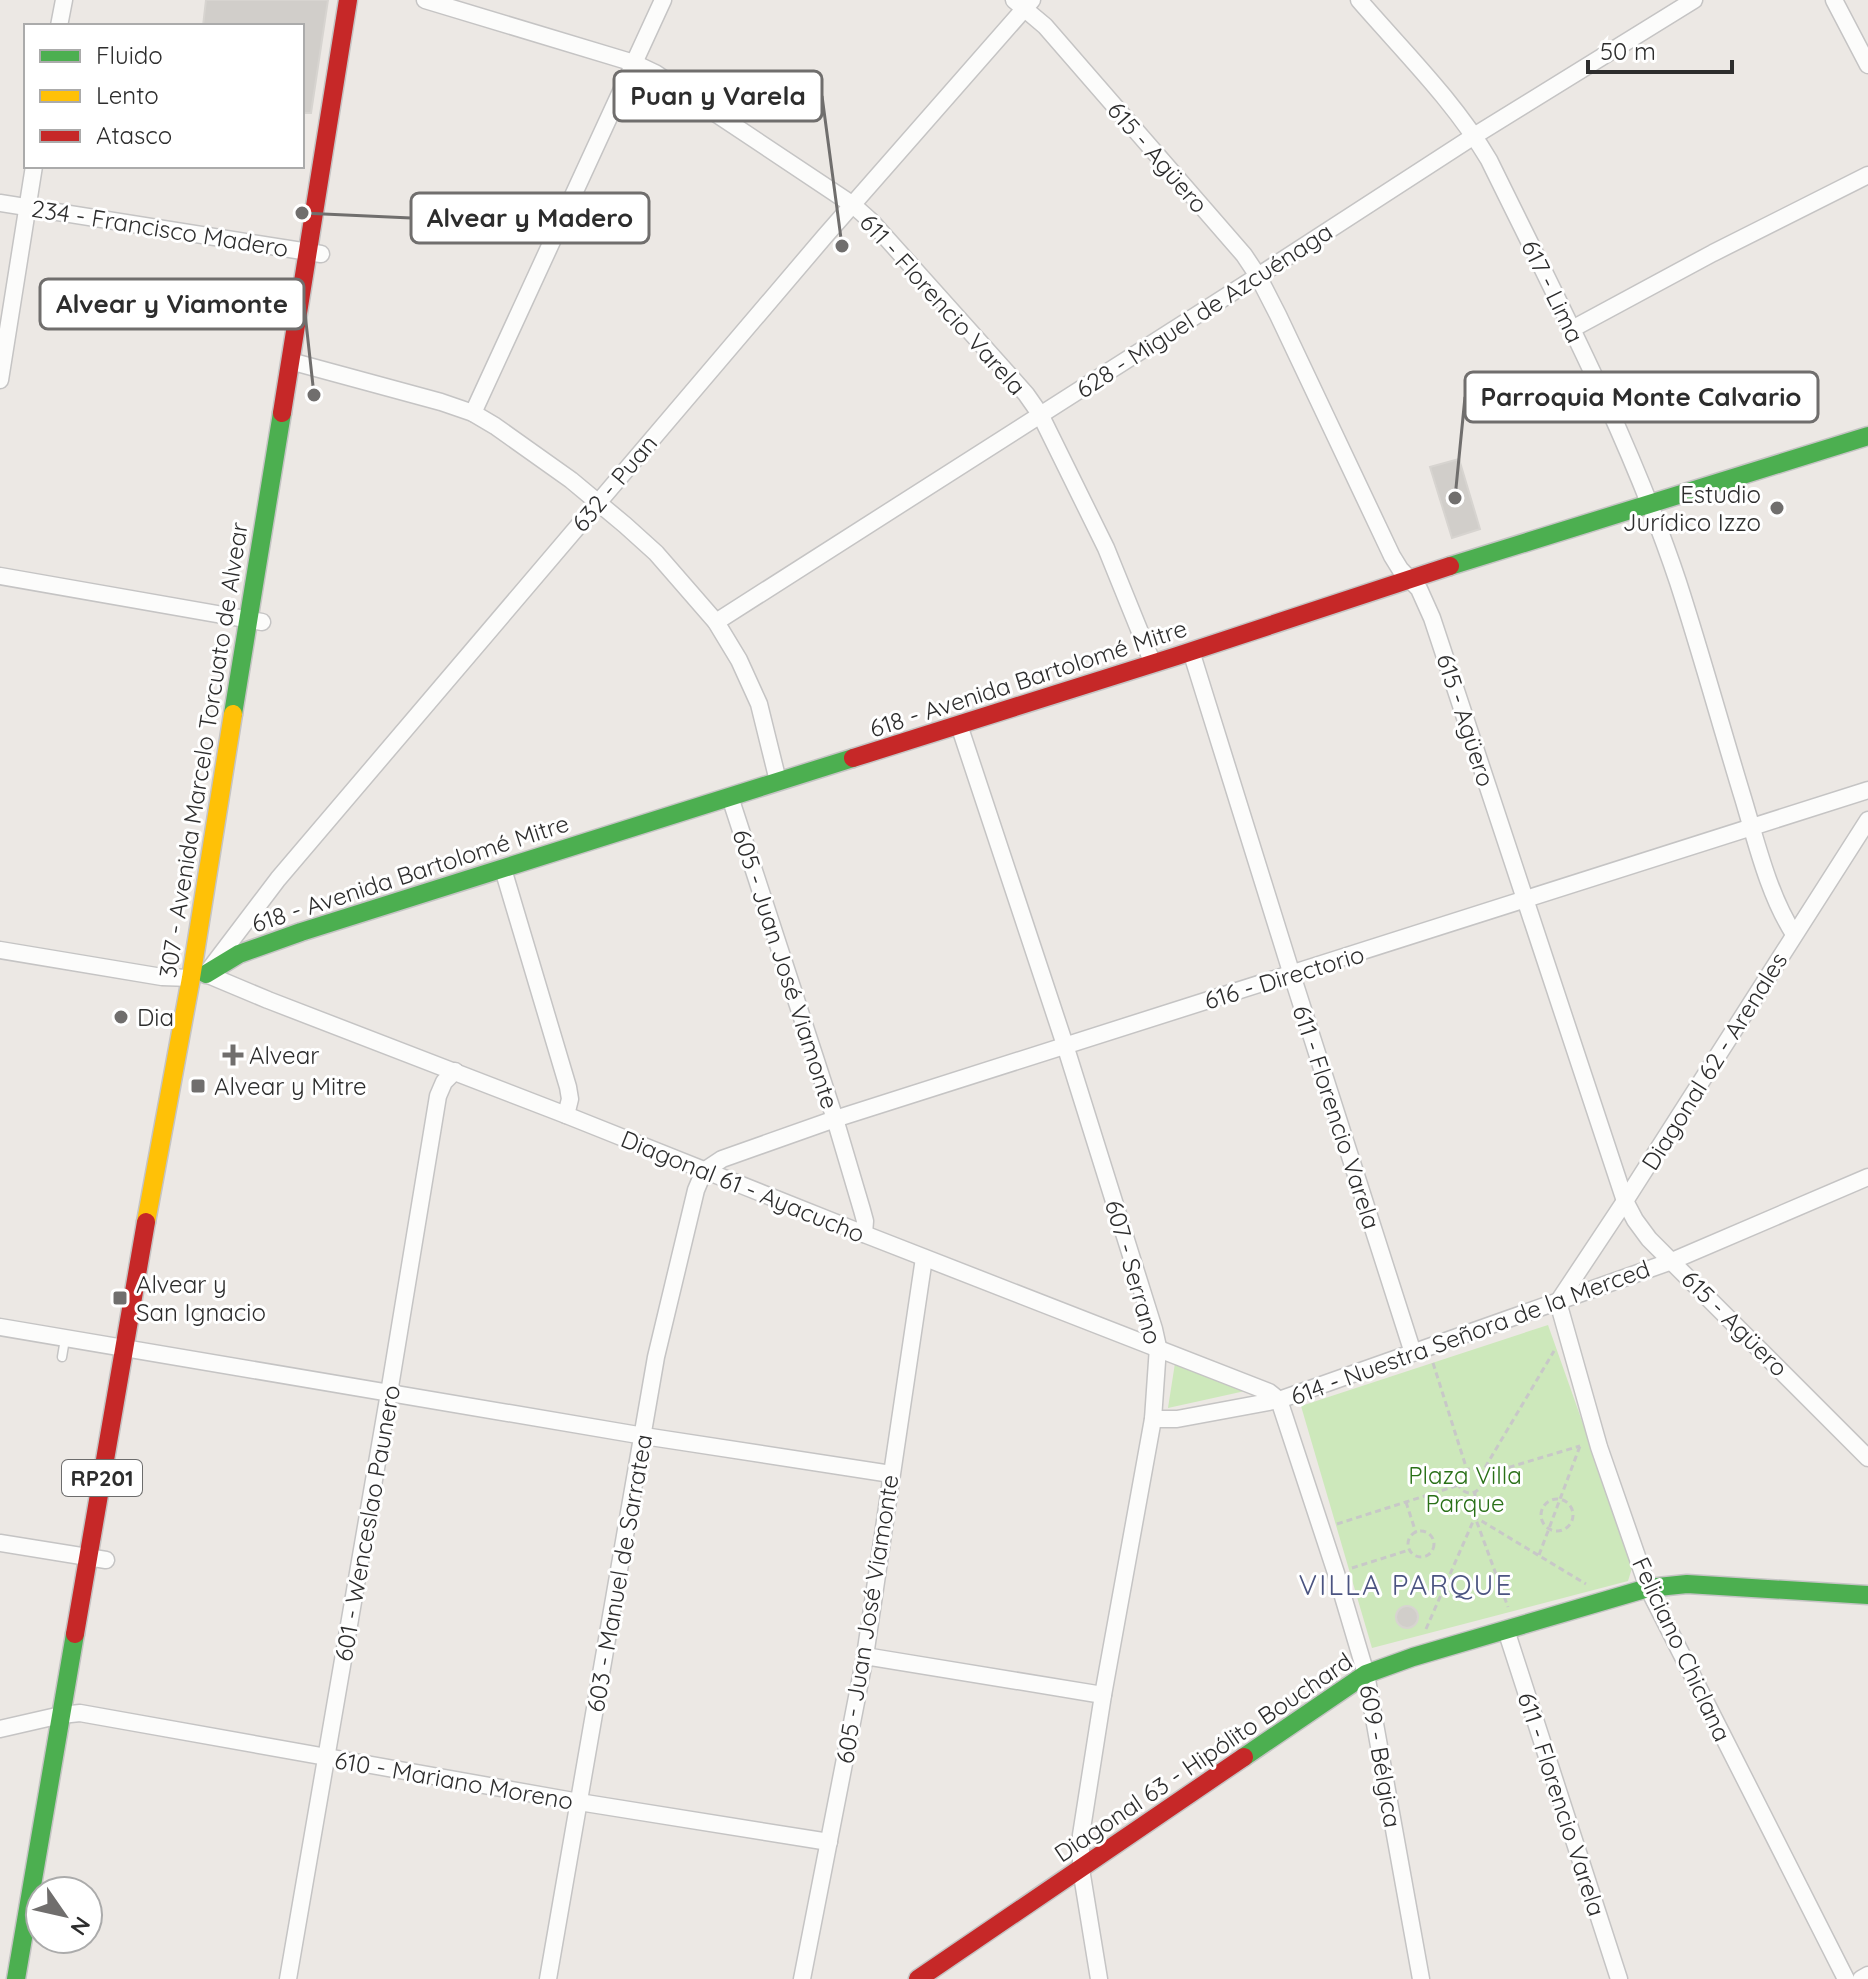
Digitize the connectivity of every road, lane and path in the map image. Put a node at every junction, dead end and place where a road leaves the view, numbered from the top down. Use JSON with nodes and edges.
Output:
{"nodes":[{"id":1,"x":64,"y":0,"type":"edge"},
{"id":2,"x":348,"y":0,"type":"edge"},
{"id":3,"x":361,"y":0,"type":"edge"},
{"id":4,"x":425,"y":0,"type":"edge"},
{"id":5,"x":663,"y":0,"type":"edge"},
{"id":6,"x":1359,"y":0,"type":"edge"},
{"id":7,"x":1694,"y":0,"type":"edge"},
{"id":8,"x":1834,"y":0,"type":"edge"},
{"id":9,"x":1024,"y":3,"type":"edge"},
{"id":10,"x":59,"y":24,"type":"edge"},
{"id":11,"x":634,"y":63,"type":"junction"},
{"id":12,"x":1868,"y":65,"type":"edge"},
{"id":13,"x":1474,"y":136,"type":"junction"},
{"id":14,"x":34,"y":168,"type":"edge"},
{"id":15,"x":1868,"y":175,"type":"edge"},
{"id":16,"x":0,"y":203,"type":"edge"},
{"id":17,"x":853,"y":205,"type":"junction"},
{"id":18,"x":27,"y":207,"type":"junction"},
{"id":19,"x":314,"y":253,"type":"junction"},
{"id":20,"x":1258,"y":276,"type":"junction"},
{"id":21,"x":1572,"y":329,"type":"junction"},
{"id":22,"x":297,"y":362,"type":"junction"},
{"id":23,"x":0,"y":380,"type":"edge"},
{"id":24,"x":473,"y":413,"type":"junction"},
{"id":25,"x":1040,"y":414,"type":"junction"},
{"id":26,"x":1868,"y":436,"type":"edge"},
{"id":27,"x":598,"y":502,"type":"junction"},
{"id":28,"x":1649,"y":504,"type":"junction"},
{"id":29,"x":0,"y":576,"type":"edge"},
{"id":30,"x":1410,"y":578,"type":"junction"},
{"id":31,"x":256,"y":620,"type":"junction"},
{"id":32,"x":716,"y":622,"type":"junction"},
{"id":33,"x":1191,"y":651,"type":"junction"},
{"id":34,"x":1153,"y":664,"type":"junction"},
{"id":35,"x":959,"y":725,"type":"junction"},
{"id":36,"x":778,"y":781,"type":"junction"},
{"id":37,"x":1868,"y":790,"type":"edge"},
{"id":38,"x":730,"y":797,"type":"junction"},
{"id":39,"x":1868,"y":820,"type":"edge"},
{"id":40,"x":1752,"y":827,"type":"junction"},
{"id":41,"x":503,"y":869,"type":"junction"},
{"id":42,"x":1526,"y":900,"type":"junction"},
{"id":43,"x":1794,"y":934,"type":"junction"},
{"id":44,"x":0,"y":950,"type":"edge"},
{"id":45,"x":1292,"y":975,"type":"junction"},
{"id":46,"x":199,"y":976,"type":"junction"},
{"id":47,"x":1065,"y":1045,"type":"junction"},
{"id":48,"x":455,"y":1071,"type":"junction"},
{"id":49,"x":566,"y":1115,"type":"junction"},
{"id":50,"x":835,"y":1119,"type":"junction"},
{"id":51,"x":704,"y":1171,"type":"junction"},
{"id":52,"x":1868,"y":1177,"type":"edge"},
{"id":53,"x":1625,"y":1201,"type":"junction"},
{"id":54,"x":864,"y":1234,"type":"junction"},
{"id":55,"x":924,"y":1258,"type":"junction"},
{"id":56,"x":1672,"y":1261,"type":"junction"},
{"id":57,"x":1558,"y":1302,"type":"junction"},
{"id":58,"x":0,"y":1327,"type":"edge"},
{"id":59,"x":1566,"y":1330,"type":"junction"},
{"id":60,"x":65,"y":1339,"type":"junction"},
{"id":61,"x":1158,"y":1347,"type":"junction"},
{"id":62,"x":132,"y":1350,"type":"junction"},
{"id":63,"x":1421,"y":1350,"type":"junction"},
{"id":64,"x":62,"y":1357,"type":"dead end"},
{"id":65,"x":389,"y":1393,"type":"junction"},
{"id":66,"x":1279,"y":1400,"type":"junction"},
{"id":67,"x":1153,"y":1419,"type":"junction"},
{"id":68,"x":644,"y":1436,"type":"junction"},
{"id":69,"x":1598,"y":1441,"type":"junction"},
{"id":70,"x":1580,"y":1446,"type":"junction"},
{"id":71,"x":1868,"y":1458,"type":"edge"},
{"id":72,"x":1467,"y":1470,"type":"junction"},
{"id":73,"x":891,"y":1474,"type":"junction"},
{"id":74,"x":1480,"y":1476,"type":"junction"},
{"id":75,"x":1459,"y":1485,"type":"junction"},
{"id":76,"x":1475,"y":1492,"type":"junction"},
{"id":77,"x":1561,"y":1500,"type":"junction"},
{"id":78,"x":1406,"y":1502,"type":"junction"},
{"id":79,"x":1475,"y":1517,"type":"junction"},
{"id":80,"x":1321,"y":1529,"type":"junction"},
{"id":81,"x":1550,"y":1529,"type":"junction"},
{"id":82,"x":1416,"y":1533,"type":"junction"},
{"id":83,"x":0,"y":1543,"type":"edge"},
{"id":84,"x":1409,"y":1550,"type":"junction"},
{"id":85,"x":1539,"y":1556,"type":"junction"},
{"id":86,"x":97,"y":1559,"type":"junction"},
{"id":87,"x":1336,"y":1573,"type":"junction"},
{"id":88,"x":102,"y":1583,"type":"dead end"},
{"id":89,"x":1648,"y":1588,"type":"junction"},
{"id":90,"x":1868,"y":1595,"type":"edge"},
{"id":91,"x":1610,"y":1598,"type":"junction"},
{"id":92,"x":1426,"y":1629,"type":"dead end"},
{"id":93,"x":1511,"y":1629,"type":"junction"},
{"id":94,"x":91,"y":1646,"type":"dead end"},
{"id":95,"x":865,"y":1656,"type":"junction"},
{"id":96,"x":1366,"y":1674,"type":"junction"},
{"id":97,"x":86,"y":1678,"type":"dead end"},
{"id":98,"x":1103,"y":1695,"type":"junction"},
{"id":99,"x":75,"y":1714,"type":"junction"},
{"id":100,"x":0,"y":1729,"type":"edge"},
{"id":101,"x":326,"y":1758,"type":"junction"},
{"id":102,"x":579,"y":1802,"type":"junction"},
{"id":103,"x":829,"y":1842,"type":"junction"},
{"id":104,"x":1081,"y":1869,"type":"junction"},
{"id":105,"x":1868,"y":1975,"type":"edge"},
{"id":106,"x":16,"y":1979,"type":"edge"},
{"id":107,"x":288,"y":1979,"type":"edge"},
{"id":108,"x":548,"y":1979,"type":"edge"},
{"id":109,"x":802,"y":1979,"type":"edge"},
{"id":110,"x":918,"y":1979,"type":"edge"},
{"id":111,"x":1099,"y":1979,"type":"edge"},
{"id":112,"x":1421,"y":1979,"type":"edge"},
{"id":113,"x":1619,"y":1979,"type":"edge"},
{"id":114,"x":1846,"y":1979,"type":"edge"},
{"id":115,"x":1861,"y":1979,"type":"edge"}],
"edges":[{"from":1,"to":10,"type":"street"},
{"from":2,"to":19,"type":"main road","name":"307 - Avenida Marcelo Torcuato de Alvear"},
{"from":3,"to":19,"type":"main road","name":"307 - Avenida Marcelo Torcuato de Alvear"},
{"from":4,"to":11,"type":"street","name":"611 - Florencio Varela"},
{"from":5,"to":11,"type":"street"},
{"from":6,"to":13,"type":"street","name":"617 - Lima"},
{"from":7,"to":13,"type":"street","name":"628 - Miguel de Azcuénaga"},
{"from":8,"to":12,"type":"street"},
{"from":9,"to":17,"type":"street","name":"632 - Puan"},
{"from":9,"to":20,"type":"street","name":"615 - Agüero"},
{"from":11,"to":17,"type":"street","name":"611 - Florencio Varela"},
{"from":11,"to":24,"type":"street"},
{"from":13,"to":20,"type":"street","name":"628 - Miguel de Azcuénaga"},
{"from":13,"to":21,"type":"street","name":"617 - Lima"},
{"from":14,"to":18,"type":"street"},
{"from":15,"to":21,"type":"street"},
{"from":16,"to":18,"type":"street","name":"234 - Francisco Madero"},
{"from":17,"to":25,"type":"street","name":"611 - Florencio Varela"},
{"from":17,"to":27,"type":"street","name":"632 - Puan"},
{"from":18,"to":19,"type":"street","name":"234 - Francisco Madero"},
{"from":18,"to":23,"type":"street"},
{"from":19,"to":22,"type":"main road","name":"307 - Avenida Marcelo Torcuato de Alvear"},
{"from":20,"to":25,"type":"street","name":"628 - Miguel de Azcuénaga"},
{"from":20,"to":30,"type":"street","name":"615 - Agüero"},
{"from":21,"to":28,"type":"street","name":"617 - Lima"},
{"from":22,"to":24,"type":"street"},
{"from":22,"to":31,"type":"main road","name":"307 - Avenida Marcelo Torcuato de Alvear"},
{"from":24,"to":27,"type":"street"},
{"from":25,"to":32,"type":"street","name":"628 - Miguel de Azcuénaga"},
{"from":25,"to":34,"type":"street","name":"611 - Florencio Varela"},
{"from":26,"to":28,"type":"main road","name":"618 - Avenida Bartolomé Mitre"},
{"from":27,"to":32,"type":"street"},
{"from":27,"to":46,"type":"street","name":"632 - Puan"},
{"from":28,"to":30,"type":"main road","name":"618 - Avenida Bartolomé Mitre"},
{"from":28,"to":40,"type":"street","name":"617 - Lima"},
{"from":29,"to":31,"type":"street"},
{"from":30,"to":33,"type":"main road","name":"618 - Avenida Bartolomé Mitre"},
{"from":30,"to":42,"type":"street","name":"615 - Agüero"},
{"from":31,"to":46,"type":"main road","name":"307 - Avenida Marcelo Torcuato de Alvear"},
{"from":32,"to":36,"type":"street"},
{"from":33,"to":34,"type":"main road","name":"618 - Avenida Bartolomé Mitre"},
{"from":33,"to":45,"type":"street","name":"611 - Florencio Varela"},
{"from":34,"to":35,"type":"main road","name":"618 - Avenida Bartolomé Mitre"},
{"from":35,"to":36,"type":"main road","name":"618 - Avenida Bartolomé Mitre"},
{"from":35,"to":47,"type":"street","name":"607 - Serrano"},
{"from":36,"to":38,"type":"main road","name":"618 - Avenida Bartolomé Mitre"},
{"from":37,"to":40,"type":"street","name":"616 - Directorio"},
{"from":38,"to":41,"type":"main road","name":"618 - Avenida Bartolomé Mitre"},
{"from":38,"to":50,"type":"street","name":"605 - Juan José Viamonte"},
{"from":39,"to":43,"type":"street","name":"Diagonal 62 - Arenales"},
{"from":40,"to":42,"type":"street","name":"616 - Directorio"},
{"from":40,"to":43,"type":"street","name":"617 - Lima"},
{"from":41,"to":46,"type":"main road","name":"618 - Avenida Bartolomé Mitre"},
{"from":41,"to":49,"type":"street"},
{"from":42,"to":45,"type":"street","name":"616 - Directorio"},
{"from":42,"to":53,"type":"street","name":"615 - Agüero"},
{"from":43,"to":53,"type":"street","name":"Diagonal 62 - Arenales"},
{"from":44,"to":46,"type":"street","name":"Diagonal 61 - Ayacucho"},
{"from":45,"to":47,"type":"street","name":"616 - Directorio"},
{"from":45,"to":63,"type":"street","name":"611 - Florencio Varela"},
{"from":46,"to":48,"type":"street","name":"Diagonal 61 - Ayacucho"},
{"from":46,"to":62,"type":"main road","name":"307 - Avenida Marcelo Torcuato de Alvear","number":"RP201"},
{"from":47,"to":50,"type":"street","name":"616 - Directorio"},
{"from":47,"to":61,"type":"street","name":"607 - Serrano"},
{"from":48,"to":49,"type":"street","name":"Diagonal 61 - Ayacucho"},
{"from":48,"to":65,"type":"street","name":"601 - Wenceslao Paunero"},
{"from":49,"to":51,"type":"street","name":"Diagonal 61 - Ayacucho"},
{"from":50,"to":51,"type":"street","name":"616 - Directorio"},
{"from":50,"to":54,"type":"street","name":"605 - Juan José Viamonte"},
{"from":51,"to":54,"type":"street","name":"Diagonal 61 - Ayacucho"},
{"from":51,"to":68,"type":"street","name":"603 - Manuel de Sarratea"},
{"from":52,"to":56,"type":"street","name":"614 - Nuestra Señora de la Merced"},
{"from":53,"to":56,"type":"street","name":"615 - Agüero"},
{"from":53,"to":57,"type":"street","name":"Diagonal 62 - Arenales"},
{"from":54,"to":55,"type":"street","name":"Diagonal 61 - Ayacucho"},
{"from":55,"to":61,"type":"street","name":"Diagonal 61 - Ayacucho"},
{"from":55,"to":73,"type":"street","name":"605 - Juan José Viamonte"},
{"from":56,"to":57,"type":"street","name":"614 - Nuestra Señora de la Merced"},
{"from":56,"to":71,"type":"street","name":"615 - Agüero"},
{"from":57,"to":59,"type":"street","name":"Feliciano Chiclana"},
{"from":57,"to":63,"type":"street","name":"614 - Nuestra Señora de la Merced"},
{"from":58,"to":60,"type":"street"},
{"from":59,"to":69,"type":"street","name":"Feliciano Chiclana"},
{"from":59,"to":74,"type":"path"},
{"from":60,"to":62,"type":"street"},
{"from":60,"to":64,"type":"lane"},
{"from":61,"to":66,"type":"street","name":"Diagonal 61 - Ayacucho"},
{"from":61,"to":67,"type":"street","name":"607 - Serrano"},
{"from":62,"to":65,"type":"street"},
{"from":62,"to":86,"type":"main road","name":"307 - Avenida Marcelo Torcuato de Alvear","number":"RP201"},
{"from":62,"to":86,"type":"main road","name":"307 - Avenida Marcelo Torcuato de Alvear","number":"RP201"},
{"from":63,"to":66,"type":"street","name":"614 - Nuestra Señora de la Merced"},
{"from":63,"to":72,"type":"path"},
{"from":65,"to":68,"type":"street"},
{"from":65,"to":101,"type":"street","name":"601 - Wenceslao Paunero"},
{"from":66,"to":67,"type":"street","name":"614 - Nuestra Señora de la Merced"},
{"from":66,"to":80,"type":"street","name":"609 - Bélgica"},
{"from":67,"to":98,"type":"street","name":"607 - Serrano"},
{"from":68,"to":73,"type":"street"},
{"from":68,"to":102,"type":"street","name":"603 - Manuel de Sarratea"},
{"from":69,"to":70,"type":"path"},
{"from":69,"to":89,"type":"street","name":"Feliciano Chiclana"},
{"from":70,"to":74,"type":"path"},
{"from":70,"to":77,"type":"path"},
{"from":72,"to":74,"type":"path"},
{"from":72,"to":75,"type":"path"},
{"from":73,"to":95,"type":"street","name":"605 - Juan José Viamonte"},
{"from":74,"to":76,"type":"path"},
{"from":75,"to":76,"type":"path"},
{"from":75,"to":78,"type":"path"},
{"from":76,"to":79,"type":"path"},
{"from":77,"to":81,"type":"path"},
{"from":77,"to":81,"type":"path"},
{"from":77,"to":81,"type":"path"},
{"from":78,"to":80,"type":"path"},
{"from":78,"to":82,"type":"path"},
{"from":79,"to":85,"type":"path"},
{"from":79,"to":92,"type":"path"},
{"from":79,"to":93,"type":"path"},
{"from":80,"to":87,"type":"street","name":"609 - Bélgica"},
{"from":81,"to":85,"type":"path"},
{"from":82,"to":84,"type":"path"},
{"from":82,"to":84,"type":"path"},
{"from":83,"to":86,"type":"street"},
{"from":84,"to":87,"type":"path"},
{"from":85,"to":91,"type":"path"},
{"from":86,"to":88,"type":"main road","name":"307 - Avenida Marcelo Torcuato de Alvear","number":"RP201"},
{"from":86,"to":99,"type":"main road","name":"307 - Avenida Marcelo Torcuato de Alvear","number":"RP201"},
{"from":87,"to":96,"type":"street","name":"609 - Bélgica"},
{"from":89,"to":90,"type":"main road","name":"Diagonal 63 - Hipólito Bouchard"},
{"from":89,"to":91,"type":"main road","name":"Diagonal 63 - Hipólito Bouchard"},
{"from":89,"to":114,"type":"street","name":"Feliciano Chiclana"},
{"from":91,"to":93,"type":"main road","name":"Diagonal 63 - Hipólito Bouchard"},
{"from":93,"to":96,"type":"main road","name":"Diagonal 63 - Hipólito Bouchard"},
{"from":93,"to":113,"type":"street","name":"611 - Florencio Varela"},
{"from":94,"to":97,"type":"main road"},
{"from":95,"to":98,"type":"street"},
{"from":95,"to":103,"type":"street","name":"605 - Juan José Viamonte"},
{"from":96,"to":104,"type":"main road","name":"Diagonal 63 - Hipólito Bouchard"},
{"from":96,"to":112,"type":"street","name":"609 - Bélgica"},
{"from":98,"to":104,"type":"street","name":"607 - Serrano"},
{"from":99,"to":100,"type":"street"},
{"from":99,"to":101,"type":"street","name":"610 - Mariano Moreno"},
{"from":99,"to":106,"type":"main road","name":"307 - Avenida Marcelo Torcuato de Alvear","number":"RP201"},
{"from":101,"to":102,"type":"street","name":"610 - Mariano Moreno"},
{"from":101,"to":107,"type":"street","name":"601 - Wenceslao Paunero"},
{"from":102,"to":103,"type":"street","name":"610 - Mariano Moreno"},
{"from":102,"to":108,"type":"street","name":"603 - Manuel de Sarratea"},
{"from":103,"to":109,"type":"street","name":"605 - Juan José Viamonte"},
{"from":104,"to":110,"type":"main road","name":"Diagonal 63 - Hipólito Bouchard"},
{"from":104,"to":111,"type":"street","name":"607 - Serrano"},
{"from":105,"to":115,"type":"street"}]}
